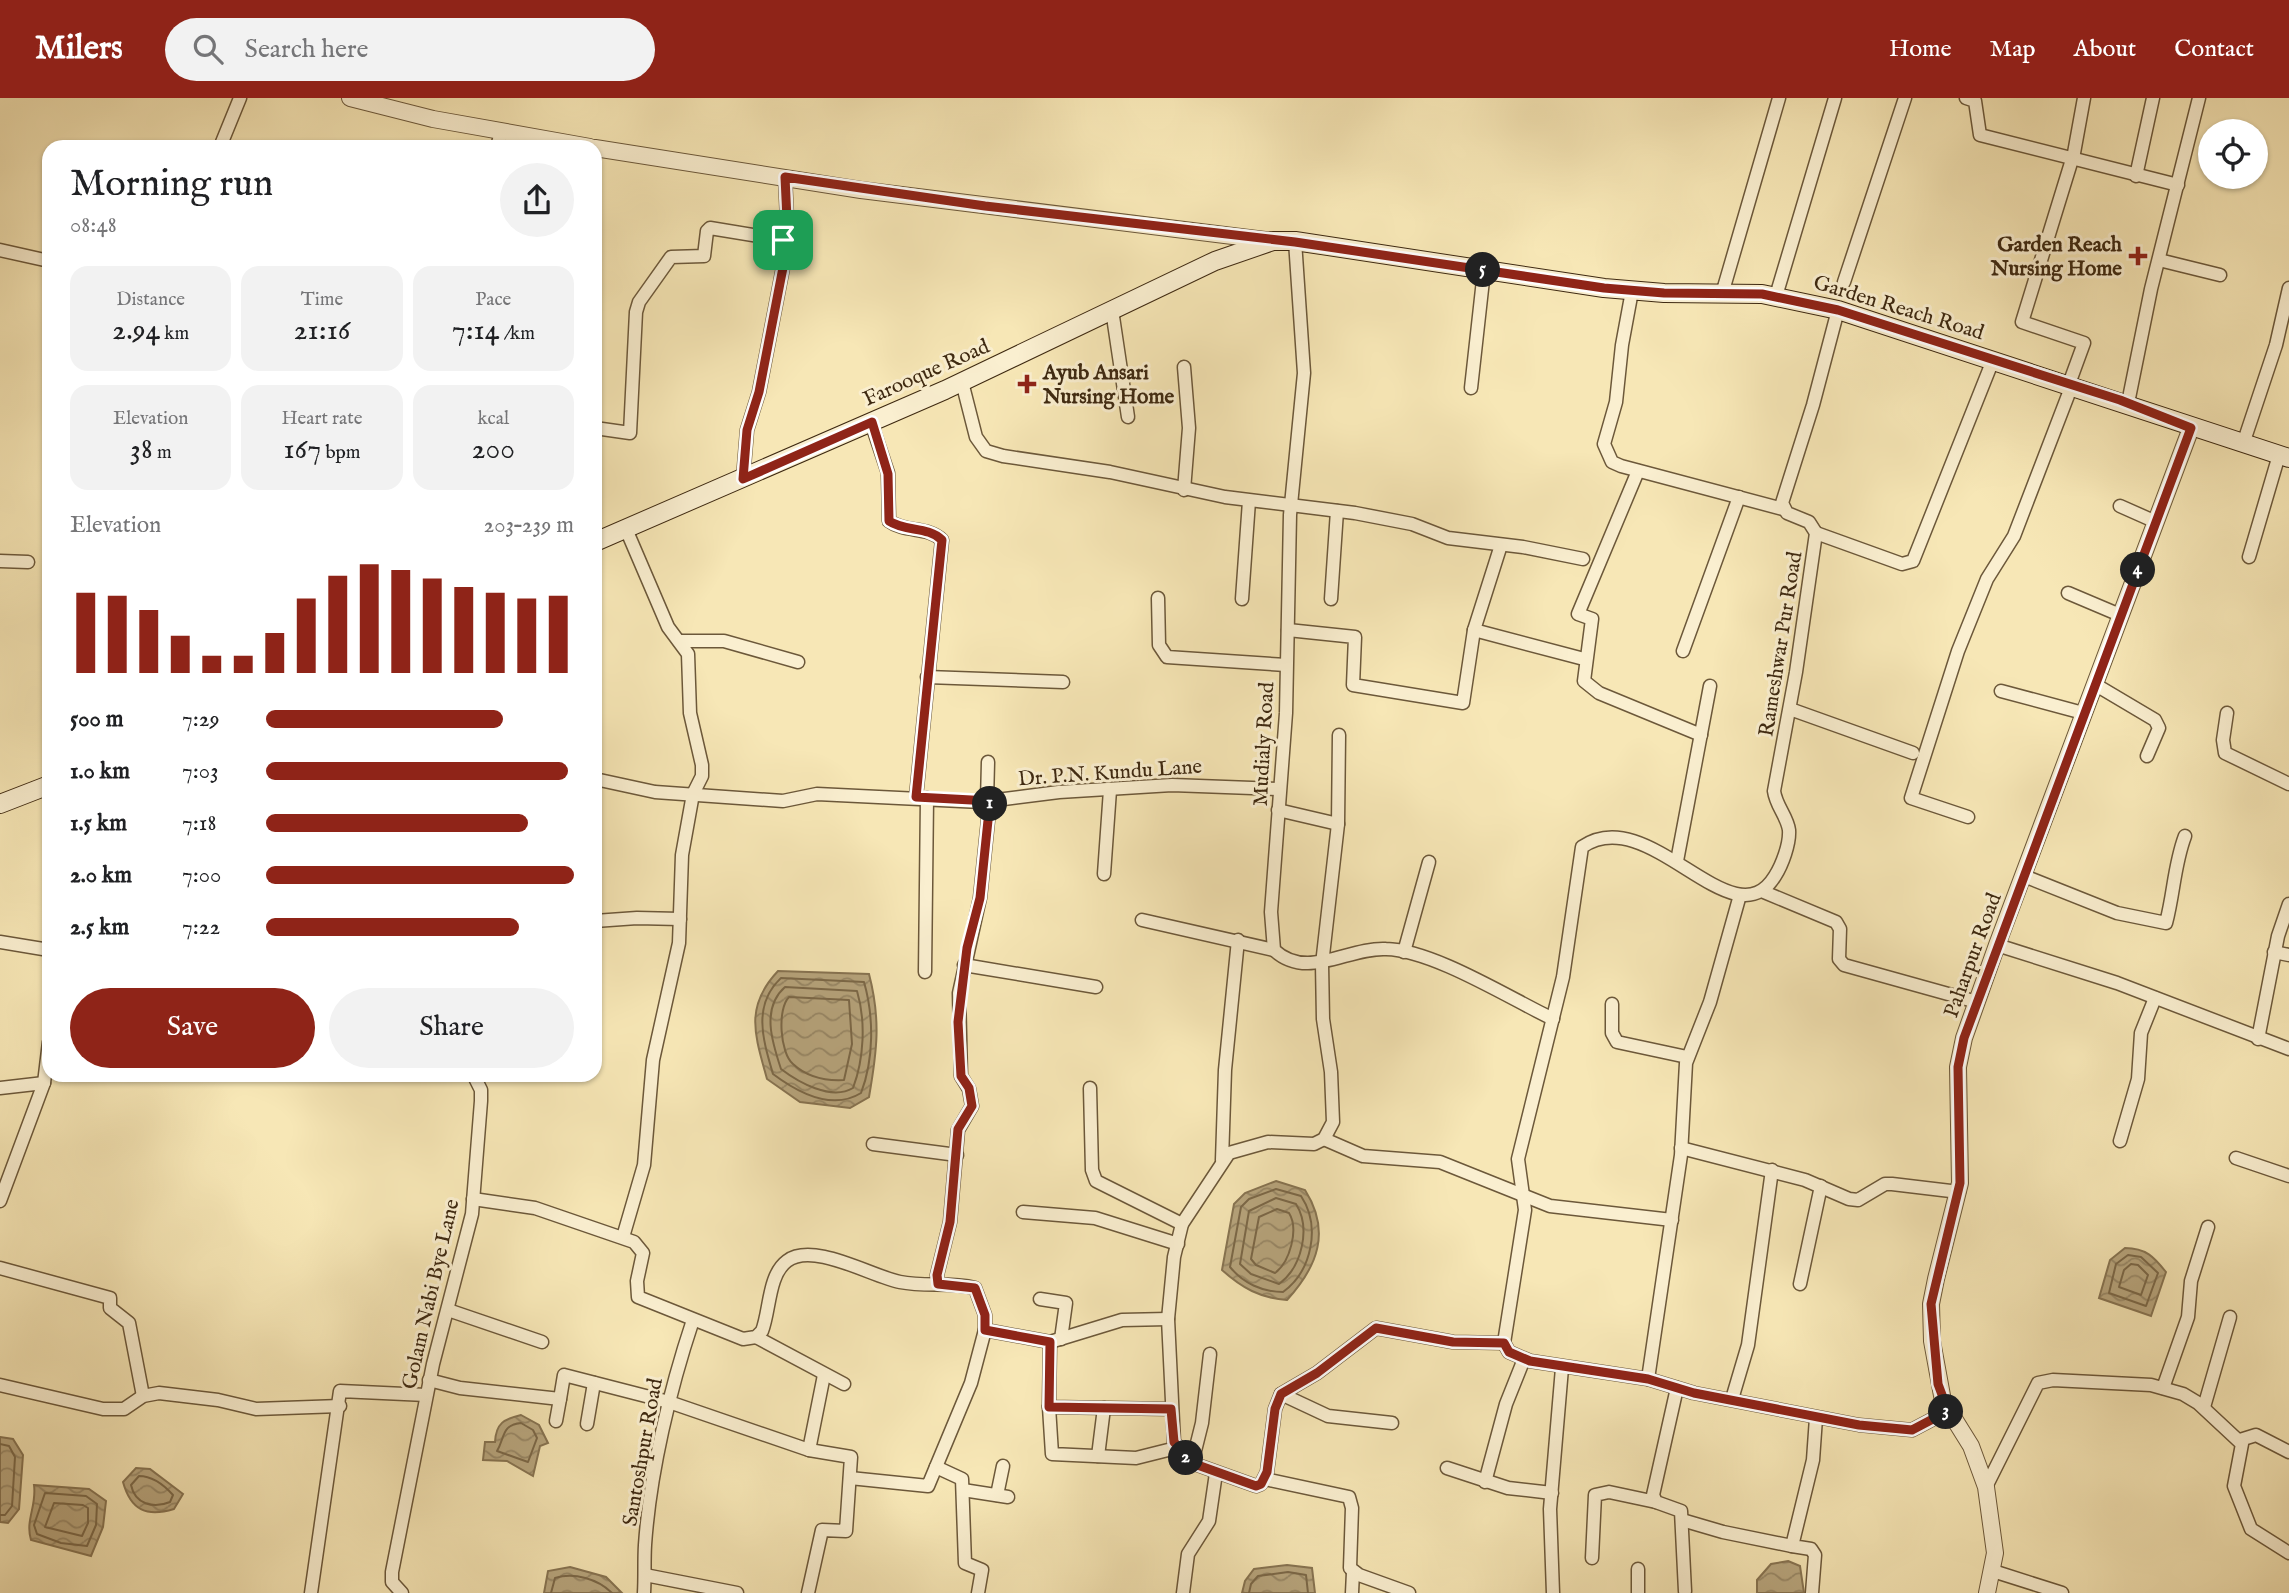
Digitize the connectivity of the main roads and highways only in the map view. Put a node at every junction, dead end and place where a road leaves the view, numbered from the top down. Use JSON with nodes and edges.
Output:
{"nodes":[{"id":1,"x":1273,"y":241,"type":"joint"},
{"id":2,"x":2284,"y":457,"type":"edge"},
{"id":3,"x":602,"y":539,"type":"edge"},
{"id":4,"x":42,"y":788,"type":"edge"},
{"id":5,"x":0,"y":804,"type":"edge"}],
"edges":[{"from":1,"to":2,"type":"main road","name":"Garden Reach Road"},
{"from":1,"to":3,"type":"main road","name":"Farooque Road"},
{"from":4,"to":5,"type":"main road"}]}
